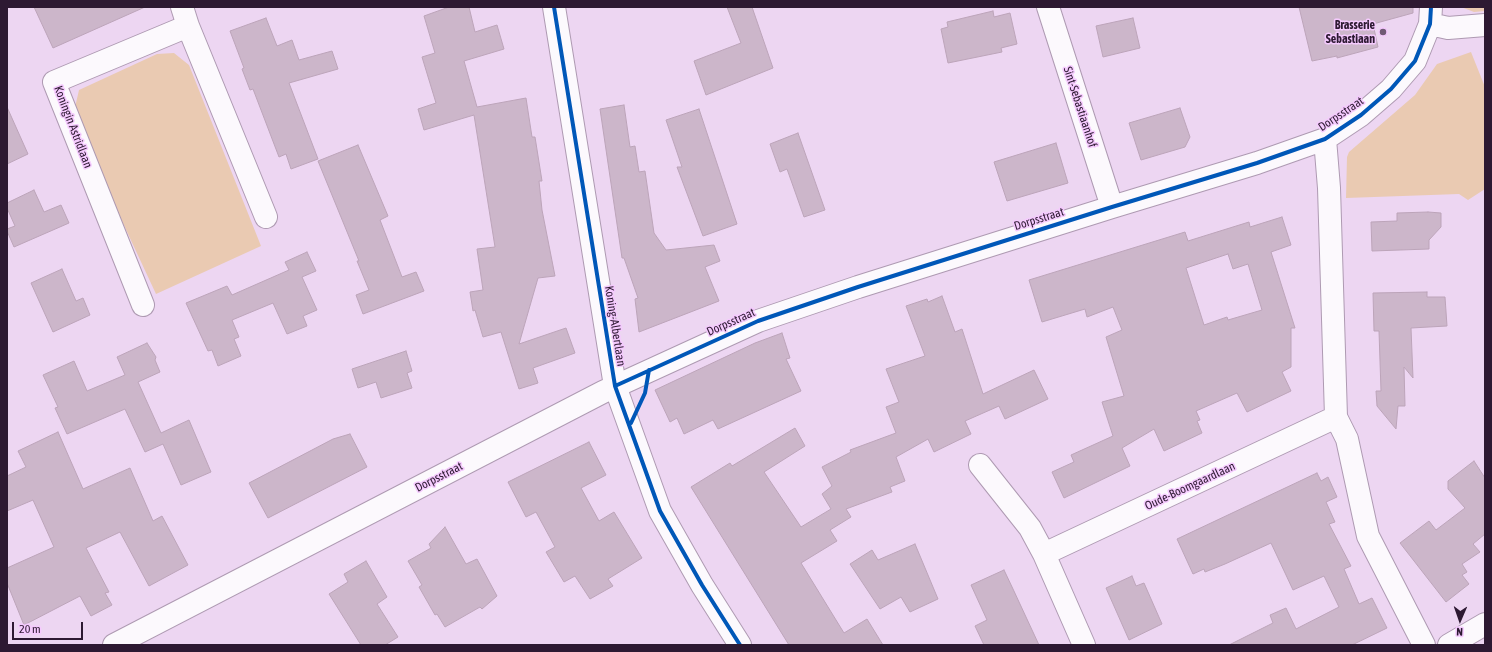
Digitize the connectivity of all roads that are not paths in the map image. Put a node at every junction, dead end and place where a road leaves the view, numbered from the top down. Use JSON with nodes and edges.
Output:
{"nodes":[{"id":1,"x":554,"y":7,"type":"edge"},
{"id":2,"x":1048,"y":7,"type":"edge"},
{"id":3,"x":1431,"y":16,"type":"edge"},
{"id":4,"x":185,"y":17,"type":"edge"},
{"id":5,"x":1485,"y":25,"type":"edge"},
{"id":6,"x":1325,"y":138,"type":"junction"},
{"id":7,"x":1112,"y":207,"type":"junction"},
{"id":8,"x":266,"y":217,"type":"dead end"},
{"id":9,"x":143,"y":305,"type":"dead end"},
{"id":10,"x":615,"y":386,"type":"junction"},
{"id":11,"x":1336,"y":417,"type":"junction"},
{"id":12,"x":980,"y":465,"type":"dead end"},
{"id":13,"x":1044,"y":554,"type":"junction"},
{"id":14,"x":1485,"y":624,"type":"edge"},
{"id":15,"x":114,"y":645,"type":"edge"},
{"id":16,"x":740,"y":645,"type":"edge"},
{"id":17,"x":1084,"y":645,"type":"edge"},
{"id":18,"x":1424,"y":645,"type":"edge"},
{"id":19,"x":1449,"y":645,"type":"edge"}],
"edges":[{"from":1,"to":10,"type":"street","name":"Koning-Albertlaan"},
{"from":2,"to":7,"type":"street","name":"Sint-Sebastiaanhof"},
{"from":3,"to":5,"type":"street"},
{"from":3,"to":6,"type":"street","name":"Dorpsstraat"},
{"from":4,"to":8,"type":"street","name":"Koningin Astridlaan"},
{"from":4,"to":9,"type":"street","name":"Koningin Astridlaan"},
{"from":6,"to":7,"type":"street","name":"Dorpsstraat"},
{"from":6,"to":11,"type":"street"},
{"from":7,"to":10,"type":"street","name":"Dorpsstraat"},
{"from":10,"to":15,"type":"street","name":"Dorpsstraat"},
{"from":10,"to":16,"type":"street","name":"Koning-Albertlaan"},
{"from":11,"to":13,"type":"street","name":"Oude-Boomgaardlaan"},
{"from":11,"to":18,"type":"street"},
{"from":12,"to":13,"type":"street"},
{"from":13,"to":17,"type":"street"},
{"from":14,"to":19,"type":"street"}]}
